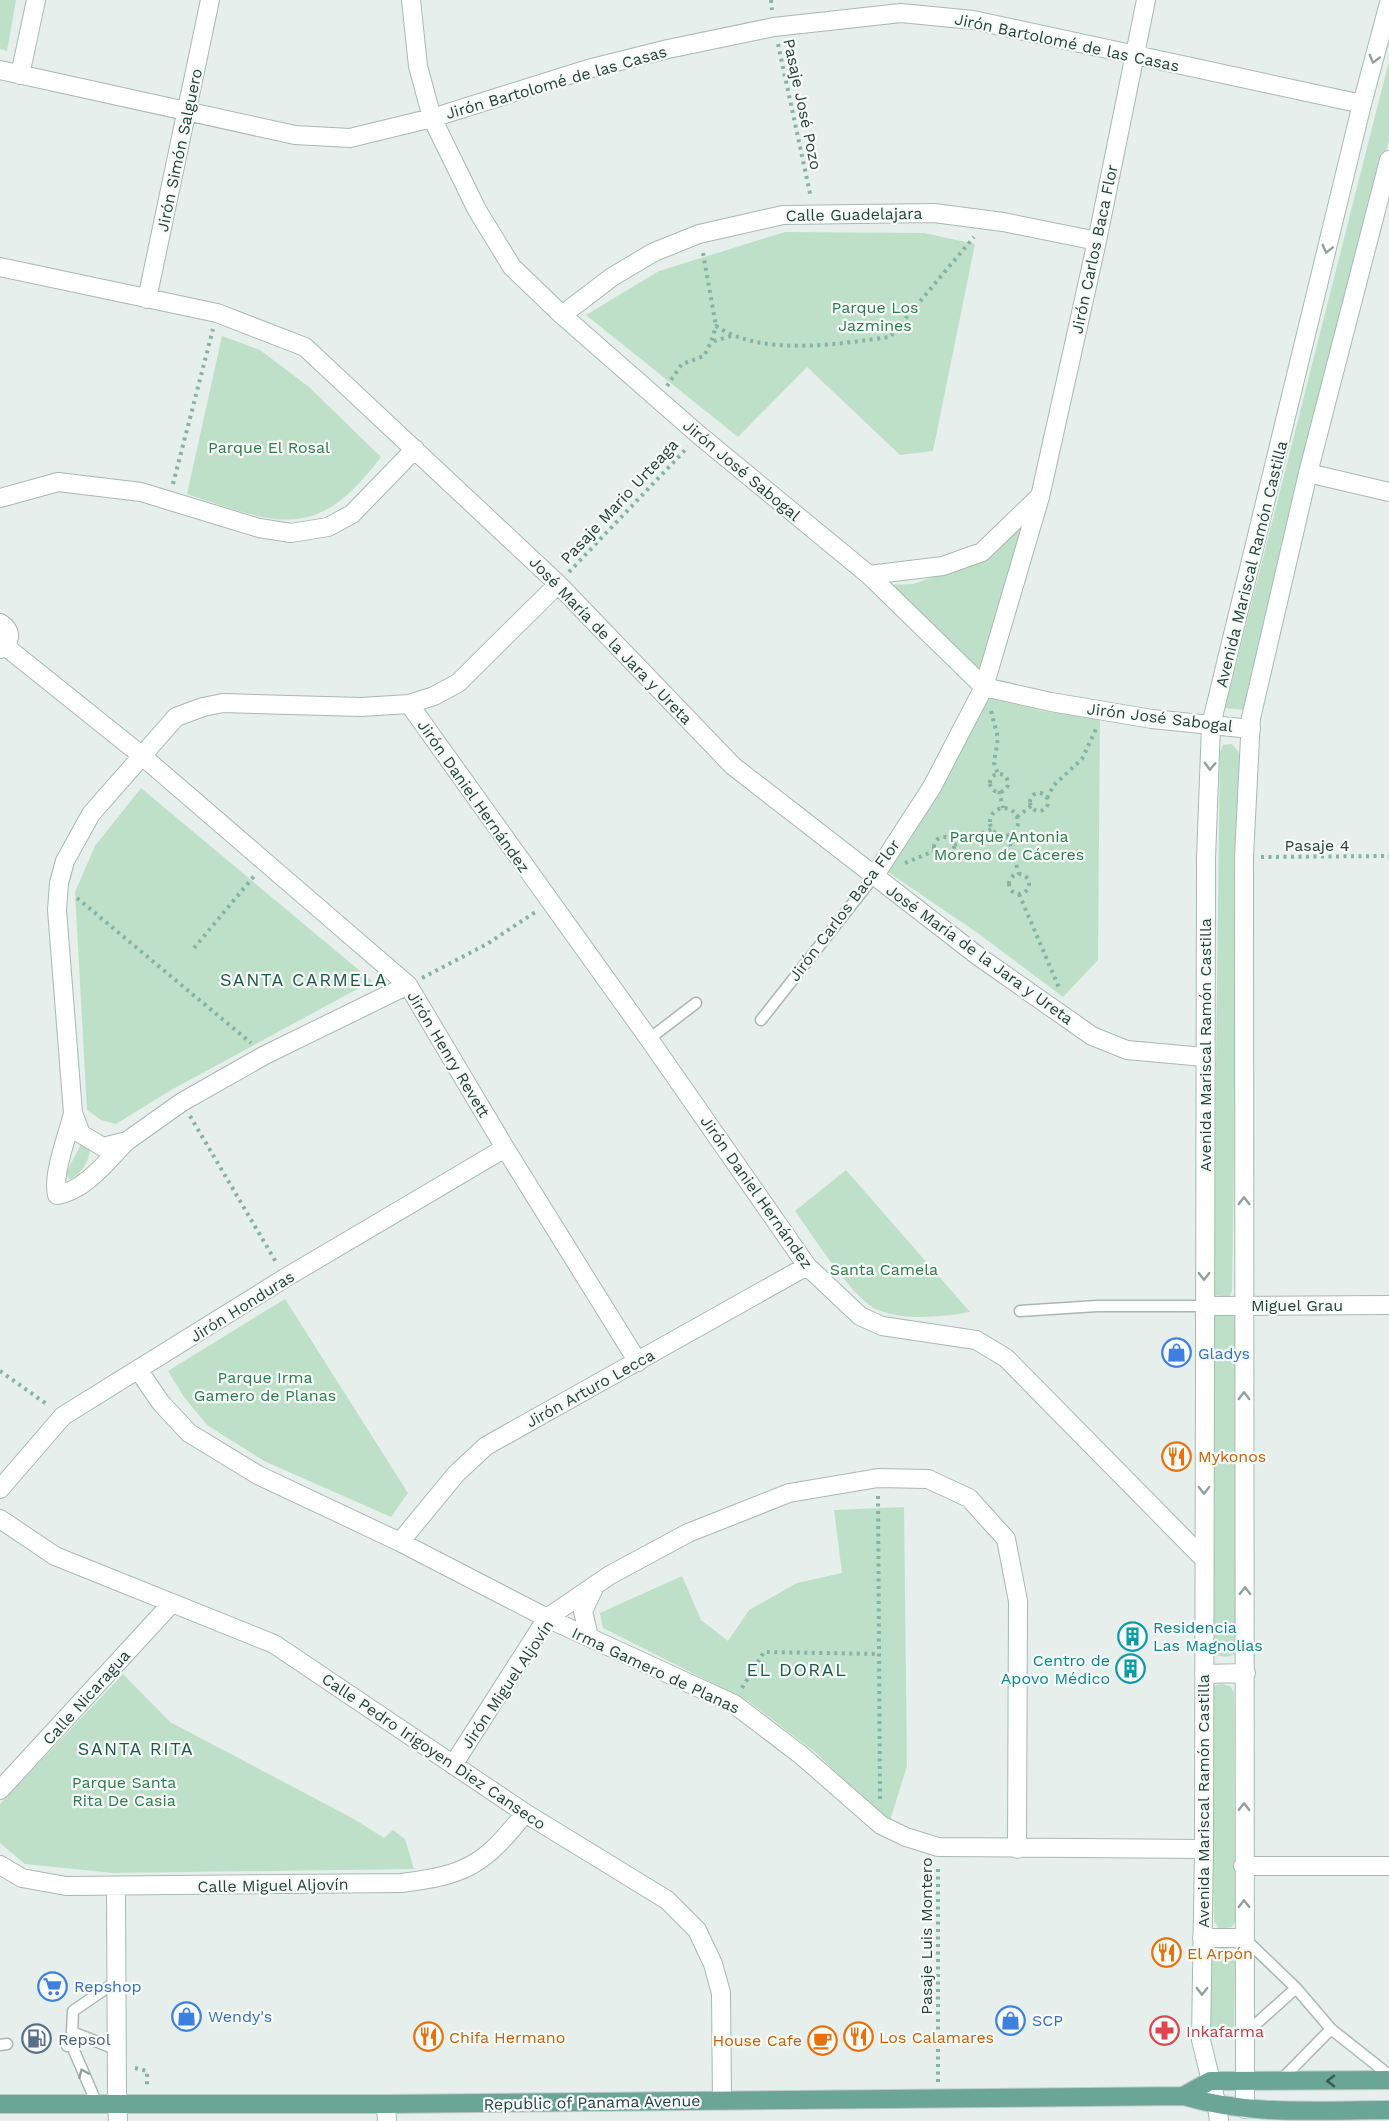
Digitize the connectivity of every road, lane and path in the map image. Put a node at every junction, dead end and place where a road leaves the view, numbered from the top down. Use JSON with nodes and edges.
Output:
{"nodes":[{"id":1,"x":36,"y":0,"type":"edge"},
{"id":2,"x":210,"y":0,"type":"edge"},
{"id":3,"x":411,"y":0,"type":"edge"},
{"id":4,"x":771,"y":0,"type":"edge"},
{"id":5,"x":1146,"y":0,"type":"edge"},
{"id":6,"x":1389,"y":3,"type":"edge"},
{"id":7,"x":774,"y":27,"type":"junction"},
{"id":8,"x":1135,"y":56,"type":"junction"},
{"id":9,"x":0,"y":70,"type":"edge"},
{"id":10,"x":20,"y":75,"type":"junction"},
{"id":11,"x":1362,"y":104,"type":"junction"},
{"id":12,"x":188,"y":110,"type":"junction"},
{"id":13,"x":432,"y":118,"type":"junction"},
{"id":14,"x":1389,"y":159,"type":"edge"},
{"id":15,"x":814,"y":213,"type":"junction"},
{"id":16,"x":988,"y":220,"type":"junction"},
{"id":17,"x":699,"y":234,"type":"junction"},
{"id":18,"x":1097,"y":241,"type":"junction"},
{"id":19,"x":0,"y":267,"type":"edge"},
{"id":20,"x":147,"y":299,"type":"junction"},
{"id":21,"x":217,"y":313,"type":"junction"},
{"id":22,"x":562,"y":315,"type":"junction"},
{"id":23,"x":716,"y":326,"type":"junction"},
{"id":24,"x":731,"y":336,"type":"junction"},
{"id":25,"x":711,"y":342,"type":"junction"},
{"id":26,"x":651,"y":393,"type":"junction"},
{"id":27,"x":699,"y":435,"type":"junction"},
{"id":28,"x":415,"y":449,"type":"junction"},
{"id":29,"x":1308,"y":473,"type":"junction"},
{"id":30,"x":1389,"y":492,"type":"edge"},
{"id":31,"x":1040,"y":497,"type":"junction"},
{"id":32,"x":0,"y":498,"type":"edge"},
{"id":33,"x":169,"y":500,"type":"junction"},
{"id":34,"x":869,"y":575,"type":"junction"},
{"id":35,"x":558,"y":584,"type":"junction"},
{"id":36,"x":0,"y":623,"type":"edge"},
{"id":37,"x":2,"y":648,"type":"edge"},
{"id":38,"x":984,"y":687,"type":"junction"},
{"id":39,"x":409,"y":704,"type":"junction"},
{"id":40,"x":1104,"y":711,"type":"junction"},
{"id":41,"x":1211,"y":725,"type":"junction"},
{"id":42,"x":1251,"y":729,"type":"junction"},
{"id":43,"x":141,"y":755,"type":"junction"},
{"id":44,"x":999,"y":774,"type":"junction"},
{"id":45,"x":999,"y":791,"type":"junction"},
{"id":46,"x":1047,"y":798,"type":"junction"},
{"id":47,"x":1031,"y":806,"type":"junction"},
{"id":48,"x":1002,"y":808,"type":"junction"},
{"id":49,"x":1017,"y":818,"type":"junction"},
{"id":50,"x":992,"y":830,"type":"junction"},
{"id":51,"x":1008,"y":836,"type":"junction"},
{"id":52,"x":954,"y":845,"type":"junction"},
{"id":53,"x":1389,"y":856,"type":"edge"},
{"id":54,"x":1245,"y":857,"type":"junction"},
{"id":55,"x":266,"y":862,"type":"junction"},
{"id":56,"x":1019,"y":874,"type":"junction"},
{"id":57,"x":875,"y":875,"type":"junction"},
{"id":58,"x":59,"y":883,"type":"junction"},
{"id":59,"x":1019,"y":894,"type":"junction"},
{"id":60,"x":549,"y":903,"type":"junction"},
{"id":61,"x":194,"y":948,"type":"dead end"},
{"id":62,"x":408,"y":985,"type":"junction"},
{"id":63,"x":1062,"y":992,"type":"dead end"},
{"id":64,"x":696,"y":1002,"type":"dead end"},
{"id":65,"x":761,"y":1020,"type":"dead end"},
{"id":66,"x":649,"y":1039,"type":"junction"},
{"id":67,"x":265,"y":1055,"type":"junction"},
{"id":68,"x":1204,"y":1057,"type":"junction"},
{"id":69,"x":182,"y":1102,"type":"junction"},
{"id":70,"x":73,"y":1113,"type":"junction"},
{"id":71,"x":127,"y":1141,"type":"junction"},
{"id":72,"x":505,"y":1148,"type":"junction"},
{"id":73,"x":807,"y":1266,"type":"junction"},
{"id":74,"x":285,"y":1278,"type":"junction"},
{"id":75,"x":1244,"y":1305,"type":"junction"},
{"id":76,"x":1389,"y":1305,"type":"edge"},
{"id":77,"x":1204,"y":1306,"type":"junction"},
{"id":78,"x":1020,"y":1311,"type":"dead end"},
{"id":79,"x":638,"y":1362,"type":"junction"},
{"id":80,"x":0,"y":1371,"type":"edge"},
{"id":81,"x":139,"y":1371,"type":"junction"},
{"id":82,"x":63,"y":1416,"type":"junction"},
{"id":83,"x":878,"y":1478,"type":"junction"},
{"id":84,"x":0,"y":1489,"type":"edge"},
{"id":85,"x":0,"y":1519,"type":"edge"},
{"id":86,"x":400,"y":1542,"type":"junction"},
{"id":87,"x":1204,"y":1559,"type":"junction"},
{"id":88,"x":595,"y":1586,"type":"junction"},
{"id":89,"x":172,"y":1603,"type":"junction"},
{"id":90,"x":547,"y":1618,"type":"junction"},
{"id":91,"x":589,"y":1637,"type":"junction"},
{"id":92,"x":879,"y":1654,"type":"junction"},
{"id":93,"x":1245,"y":1673,"type":"junction"},
{"id":94,"x":1204,"y":1674,"type":"junction"},
{"id":95,"x":734,"y":1704,"type":"junction"},
{"id":96,"x":453,"y":1765,"type":"junction"},
{"id":97,"x":0,"y":1790,"type":"edge"},
{"id":98,"x":525,"y":1813,"type":"junction"},
{"id":99,"x":881,"y":1825,"type":"junction"},
{"id":100,"x":938,"y":1847,"type":"junction"},
{"id":101,"x":1017,"y":1849,"type":"junction"},
{"id":102,"x":1204,"y":1849,"type":"junction"},
{"id":103,"x":0,"y":1865,"type":"edge"},
{"id":104,"x":1244,"y":1866,"type":"junction"},
{"id":105,"x":1389,"y":1866,"type":"edge"},
{"id":106,"x":116,"y":1887,"type":"junction"},
{"id":107,"x":1202,"y":1938,"type":"junction"},
{"id":108,"x":1244,"y":1938,"type":"junction"},
{"id":109,"x":117,"y":1981,"type":"junction"},
{"id":110,"x":1296,"y":1988,"type":"junction"},
{"id":111,"x":1331,"y":2029,"type":"junction"},
{"id":112,"x":72,"y":2031,"type":"junction"},
{"id":113,"x":1246,"y":2033,"type":"junction"},
{"id":114,"x":118,"y":2050,"type":"junction"},
{"id":115,"x":1389,"y":2074,"type":"edge"},
{"id":116,"x":1389,"y":2080,"type":"edge"},
{"id":117,"x":1210,"y":2081,"type":"junction"},
{"id":118,"x":1246,"y":2081,"type":"junction"},
{"id":119,"x":1280,"y":2081,"type":"junction"},
{"id":120,"x":1183,"y":2096,"type":"junction"},
{"id":121,"x":938,"y":2098,"type":"junction"},
{"id":122,"x":722,"y":2100,"type":"junction"},
{"id":123,"x":0,"y":2104,"type":"edge"},
{"id":124,"x":97,"y":2104,"type":"junction"},
{"id":125,"x":1245,"y":2109,"type":"junction"},
{"id":126,"x":1389,"y":2110,"type":"edge"},
{"id":127,"x":117,"y":2112,"type":"edge"},
{"id":128,"x":386,"y":2112,"type":"edge"},
{"id":129,"x":1218,"y":2114,"type":"edge"}],
"edges":[{"from":1,"to":10,"type":"street"},
{"from":2,"to":12,"type":"street","name":"Jirón Simón Salguero"},
{"from":3,"to":13,"type":"street","name":"Jirón José Sabogal"},
{"from":4,"to":7,"type":"path","name":"Pasaje José Pozo"},
{"from":5,"to":8,"type":"street","name":"Jirón Carlos Baca Flor"},
{"from":6,"to":11,"type":"street","name":"Avenida Mariscal Ramón Castilla","one_way":true},
{"from":7,"to":8,"type":"street","name":"Jirón Bartolomé de las Casas"},
{"from":7,"to":13,"type":"street","name":"Jirón Bartolomé de las Casas"},
{"from":7,"to":15,"type":"path","name":"Pasaje José Pozo"},
{"from":8,"to":11,"type":"street","name":"Jirón Bartolomé de las Casas"},
{"from":8,"to":18,"type":"street","name":"Jirón Carlos Baca Flor"},
{"from":9,"to":10,"type":"street","name":"Jirón Bartolomé de las Casas"},
{"from":10,"to":12,"type":"street","name":"Jirón Bartolomé de las Casas"},
{"from":11,"to":41,"type":"street","name":"Avenida Mariscal Ramón Castilla","one_way":true},
{"from":12,"to":13,"type":"street","name":"Jirón Bartolomé de las Casas"},
{"from":12,"to":20,"type":"street","name":"Jirón Simón Salguero"},
{"from":13,"to":22,"type":"street","name":"Jirón José Sabogal"},
{"from":14,"to":29,"type":"street","name":"Avenida Mariscal Ramón Castilla"},
{"from":15,"to":16,"type":"street","name":"Calle Guadelajara"},
{"from":15,"to":17,"type":"street","name":"Calle Guadelajara"},
{"from":16,"to":18,"type":"street","name":"Calle Guadelajara"},
{"from":16,"to":24,"type":"path"},
{"from":17,"to":22,"type":"street","name":"Calle Guadelajara"},
{"from":17,"to":23,"type":"path"},
{"from":18,"to":31,"type":"street","name":"Jirón Carlos Baca Flor"},
{"from":19,"to":20,"type":"street","name":"José María de la Jara y Ureta"},
{"from":20,"to":21,"type":"street","name":"José María de la Jara y Ureta"},
{"from":21,"to":28,"type":"street","name":"José María de la Jara y Ureta"},
{"from":21,"to":33,"type":"path"},
{"from":22,"to":26,"type":"street","name":"Jirón José Sabogal"},
{"from":23,"to":24,"type":"path"},
{"from":23,"to":25,"type":"path"},
{"from":24,"to":25,"type":"path"},
{"from":25,"to":26,"type":"path"},
{"from":26,"to":27,"type":"street","name":"Jirón José Sabogal"},
{"from":27,"to":34,"type":"street","name":"Jirón José Sabogal"},
{"from":27,"to":35,"type":"path","name":"Pasaje Mario Urteaga"},
{"from":28,"to":33,"type":"street"},
{"from":28,"to":35,"type":"street","name":"José María de la Jara y Ureta"},
{"from":29,"to":30,"type":"street"},
{"from":29,"to":42,"type":"street","name":"Avenida Mariscal Ramón Castilla"},
{"from":31,"to":34,"type":"street"},
{"from":31,"to":38,"type":"street","name":"Jirón Carlos Baca Flor"},
{"from":32,"to":33,"type":"street"},
{"from":34,"to":38,"type":"street","name":"Jirón José Sabogal"},
{"from":35,"to":39,"type":"street"},
{"from":35,"to":57,"type":"street","name":"José María de la Jara y Ureta"},
{"from":36,"to":37,"type":"street"},
{"from":37,"to":43,"type":"street","name":"Jirón Henry Revett"},
{"from":38,"to":40,"type":"street","name":"Jirón José Sabogal"},
{"from":38,"to":44,"type":"path"},
{"from":38,"to":57,"type":"street","name":"Jirón Carlos Baca Flor"},
{"from":39,"to":43,"type":"street"},
{"from":39,"to":60,"type":"street","name":"Jirón Daniel Hernández"},
{"from":40,"to":41,"type":"street","name":"Jirón José Sabogal"},
{"from":40,"to":46,"type":"path"},
{"from":41,"to":42,"type":"street","name":"Jirón José Sabogal"},
{"from":41,"to":68,"type":"street","name":"Avenida Mariscal Ramón Castilla","one_way":true},
{"from":42,"to":54,"type":"street","name":"Avenida Mariscal Ramón Castilla"},
{"from":43,"to":55,"type":"street","name":"Jirón Henry Revett"},
{"from":43,"to":58,"type":"street"},
{"from":44,"to":45,"type":"path"},
{"from":44,"to":45,"type":"path"},
{"from":45,"to":48,"type":"path"},
{"from":46,"to":47,"type":"path"},
{"from":46,"to":47,"type":"path"},
{"from":47,"to":49,"type":"path"},
{"from":48,"to":49,"type":"path"},
{"from":48,"to":50,"type":"path"},
{"from":49,"to":51,"type":"path"},
{"from":50,"to":51,"type":"path"},
{"from":50,"to":52,"type":"path"},
{"from":51,"to":56,"type":"path"},
{"from":52,"to":52,"type":"path"},
{"from":53,"to":54,"type":"path","name":"Pasaje 4"},
{"from":75,"to":54,"type":"street","name":"Avenida Mariscal Ramón Castilla","one_way":true},
{"from":55,"to":61,"type":"path"},
{"from":55,"to":62,"type":"street","name":"Jirón Henry Revett"},
{"from":56,"to":59,"type":"path"},
{"from":56,"to":59,"type":"path"},
{"from":57,"to":65,"type":"lane","name":"Jirón Carlos Baca Flor"},
{"from":57,"to":68,"type":"street","name":"José María de la Jara y Ureta"},
{"from":58,"to":67,"type":"path"},
{"from":58,"to":70,"type":"street"},
{"from":59,"to":63,"type":"path"},
{"from":60,"to":62,"type":"path"},
{"from":60,"to":66,"type":"street","name":"Jirón Daniel Hernández"},
{"from":62,"to":67,"type":"street"},
{"from":62,"to":72,"type":"street","name":"Jirón Henry Revett"},
{"from":64,"to":66,"type":"lane"},
{"from":66,"to":73,"type":"street","name":"Jirón Daniel Hernández"},
{"from":67,"to":69,"type":"street"},
{"from":68,"to":77,"type":"street","name":"Avenida Mariscal Ramón Castilla","one_way":true},
{"from":69,"to":71,"type":"street"},
{"from":69,"to":74,"type":"path"},
{"from":70,"to":71,"type":"street"},
{"from":70,"to":71,"type":"street"},
{"from":72,"to":74,"type":"street","name":"Jirón Honduras"},
{"from":72,"to":79,"type":"street","name":"Jirón Henry Revett"},
{"from":73,"to":79,"type":"street","name":"Jirón Arturo Lecca"},
{"from":73,"to":87,"type":"street","name":"Jirón Daniel Hernández"},
{"from":74,"to":81,"type":"street","name":"Jirón Honduras"},
{"from":75,"to":76,"type":"street","name":"Miguel Grau"},
{"from":75,"to":77,"type":"street","name":"Miguel Grau"},
{"from":93,"to":75,"type":"street","name":"Avenida Mariscal Ramón Castilla","one_way":true},
{"from":77,"to":78,"type":"lane"},
{"from":77,"to":87,"type":"street","name":"Avenida Mariscal Ramón Castilla","one_way":true},
{"from":79,"to":86,"type":"street","name":"Jirón Arturo Lecca"},
{"from":80,"to":82,"type":"path"},
{"from":81,"to":82,"type":"street","name":"Jirón Honduras"},
{"from":81,"to":86,"type":"street","name":"Irma Gamero de Planas"},
{"from":82,"to":84,"type":"street","name":"Jirón Honduras"},
{"from":83,"to":88,"type":"street","name":"Jirón Miguel Aljovín"},
{"from":83,"to":92,"type":"path"},
{"from":83,"to":101,"type":"street","name":"Jirón Miguel Aljovín"},
{"from":85,"to":89,"type":"street","name":"Calle Pedro Irigoyen Diez Canseco"},
{"from":86,"to":90,"type":"street","name":"Irma Gamero de Planas"},
{"from":87,"to":94,"type":"street","name":"Avenida Mariscal Ramón Castilla"},
{"from":88,"to":90,"type":"street","name":"Jirón Miguel Aljovín"},
{"from":88,"to":91,"type":"street"},
{"from":89,"to":96,"type":"street","name":"Calle Pedro Irigoyen Diez Canseco"},
{"from":89,"to":97,"type":"street","name":"Calle Nicaragua"},
{"from":90,"to":91,"type":"street","name":"Irma Gamero de Planas"},
{"from":90,"to":96,"type":"street","name":"Jirón Miguel Aljovín"},
{"from":91,"to":95,"type":"street","name":"Irma Gamero de Planas"},
{"from":92,"to":95,"type":"path"},
{"from":92,"to":99,"type":"path"},
{"from":93,"to":94,"type":"street"},
{"from":104,"to":93,"type":"street","name":"Avenida Mariscal Ramón Castilla","one_way":true},
{"from":94,"to":102,"type":"street","name":"Avenida Mariscal Ramón Castilla"},
{"from":95,"to":99,"type":"street","name":"Irma Gamero de Planas"},
{"from":96,"to":98,"type":"street","name":"Calle Pedro Irigoyen Diez Canseco"},
{"from":98,"to":106,"type":"street","name":"Calle Miguel Aljovín"},
{"from":98,"to":122,"type":"street","name":"Calle Pedro Irigoyen Diez Canseco"},
{"from":99,"to":100,"type":"street","name":"Irma Gamero de Planas"},
{"from":100,"to":101,"type":"street","name":"Irma Gamero de Planas"},
{"from":100,"to":121,"type":"path","name":"Pasaje Luis Montero"},
{"from":101,"to":102,"type":"street","name":"Irma Gamero de Planas"},
{"from":102,"to":107,"type":"street","name":"Avenida Mariscal Ramón Castilla"},
{"from":103,"to":106,"type":"street","name":"Calle Miguel Aljovín"},
{"from":104,"to":105,"type":"street"},
{"from":108,"to":104,"type":"street","name":"Avenida Mariscal Ramón Castilla","one_way":true},
{"from":106,"to":109,"type":"street"},
{"from":107,"to":108,"type":"street"},
{"from":107,"to":117,"type":"street","name":"Avenida Mariscal Ramón Castilla","one_way":true},
{"from":108,"to":110,"type":"lane"},
{"from":108,"to":113,"type":"street","name":"Avenida Mariscal Ramón Castilla"},
{"from":109,"to":112,"type":"lane"},
{"from":109,"to":114,"type":"street"},
{"from":110,"to":111,"type":"lane"},
{"from":110,"to":113,"type":"lane"},
{"from":111,"to":115,"type":"lane"},
{"from":111,"to":119,"type":"lane"},
{"from":112,"to":114,"type":"lane"},
{"from":124,"to":112,"type":"lane","one_way":true},
{"from":113,"to":118,"type":"street","name":"Avenida Mariscal Ramón Castilla"},
{"from":114,"to":127,"type":"street"},
{"from":116,"to":119,"type":"main road","name":"Republic of Panama Avenue","one_way":true},
{"from":117,"to":118,"type":"main road","name":"Republic of Panama Avenue"},
{"from":117,"to":120,"type":"main road","name":"Republic of Panama Avenue"},
{"from":117,"to":129,"type":"street","name":"Avenida Mariscal Ramón Castilla"},
{"from":118,"to":119,"type":"main road","name":"Republic of Panama Avenue"},
{"from":118,"to":125,"type":"street","name":"Avenida Mariscal Ramón Castilla"},
{"from":120,"to":121,"type":"main road","name":"Republic of Panama Avenue"},
{"from":120,"to":129,"type":"main road","name":"Republic of Panama Avenue"},
{"from":121,"to":122,"type":"main road","name":"Republic of Panama Avenue"},
{"from":122,"to":128,"type":"main road","name":"Republic of Panama Avenue"},
{"from":123,"to":124,"type":"main road","name":"Republic of Panama Avenue"},
{"from":124,"to":127,"type":"main road","name":"Republic of Panama Avenue"},
{"from":125,"to":126,"type":"main road","name":"Republic of Panama Avenue"},
{"from":125,"to":129,"type":"main road","name":"Republic of Panama Avenue"},
{"from":127,"to":128,"type":"main road","name":"Republic of Panama Avenue"}]}
